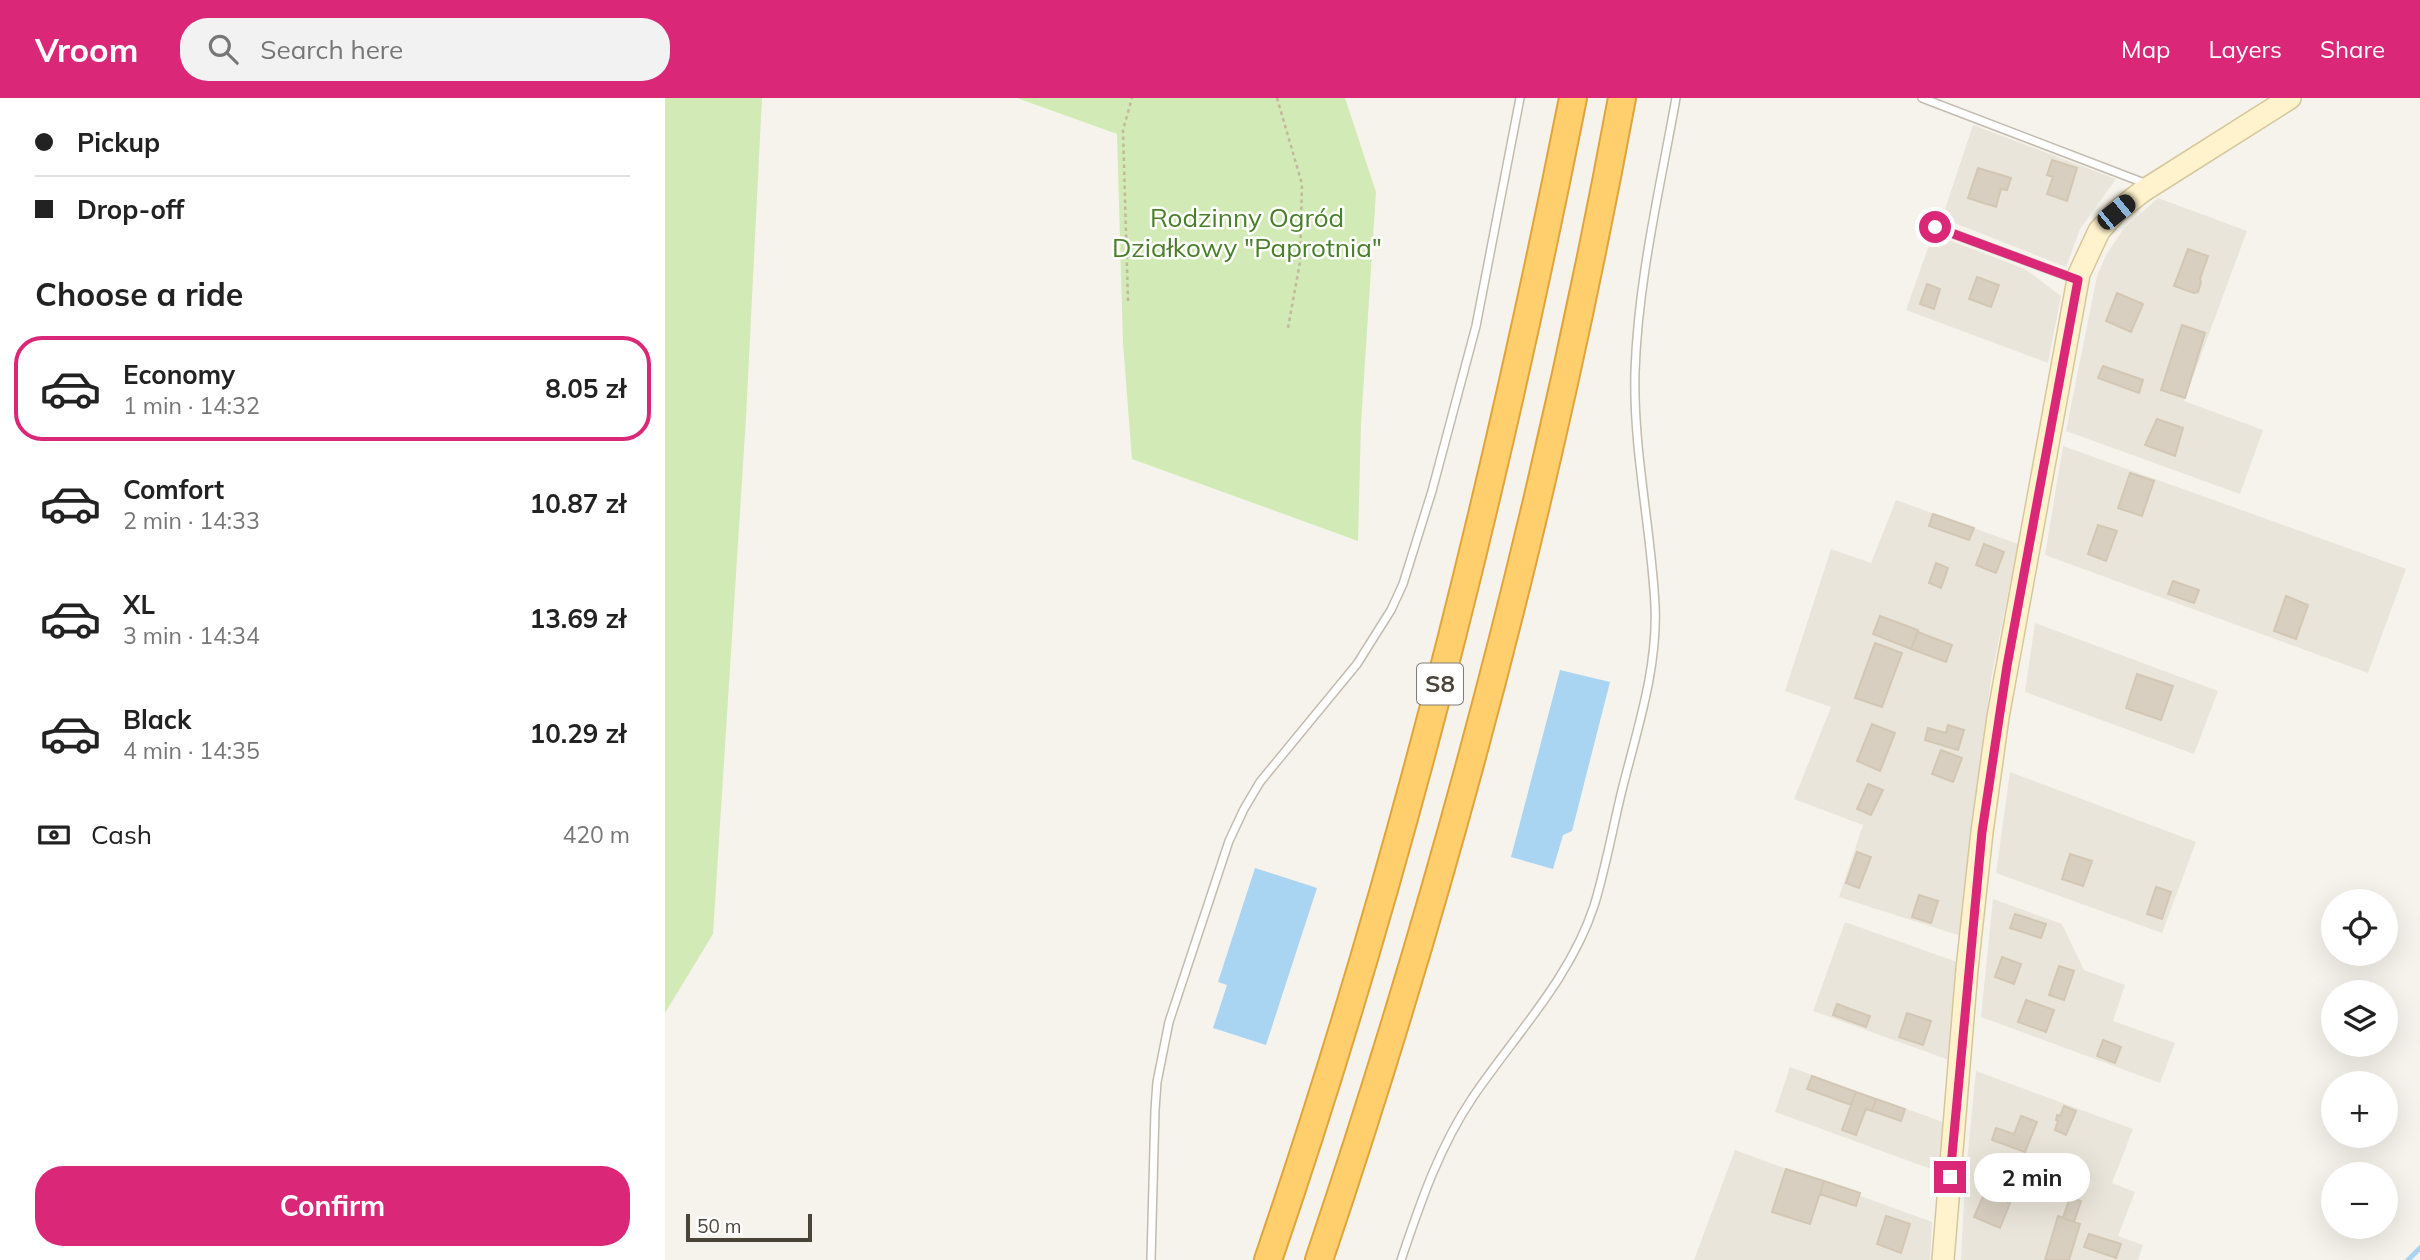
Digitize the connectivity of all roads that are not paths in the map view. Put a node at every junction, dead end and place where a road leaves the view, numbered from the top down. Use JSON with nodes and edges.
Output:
{"nodes":[{"id":1,"x":1520,"y":98,"type":"edge"},
{"id":2,"x":1573,"y":98,"type":"edge"},
{"id":3,"x":1622,"y":98,"type":"edge"},
{"id":4,"x":1676,"y":98,"type":"edge"},
{"id":5,"x":1922,"y":98,"type":"edge"},
{"id":6,"x":2290,"y":98,"type":"edge"},
{"id":7,"x":2151,"y":185,"type":"junction"},
{"id":8,"x":1935,"y":227,"type":"dead end"},
{"id":9,"x":2078,"y":280,"type":"junction"},
{"id":10,"x":1151,"y":1260,"type":"edge"},
{"id":11,"x":1268,"y":1260,"type":"edge"},
{"id":12,"x":1319,"y":1260,"type":"edge"},
{"id":13,"x":1401,"y":1260,"type":"edge"},
{"id":14,"x":1943,"y":1260,"type":"edge"}],
"edges":[{"from":1,"to":10,"type":"lane"},
{"from":2,"to":11,"type":"highway","number":"S8"},
{"from":3,"to":12,"type":"highway","number":"S8"},
{"from":4,"to":13,"type":"lane"},
{"from":5,"to":7,"type":"lane"},
{"from":6,"to":7,"type":"street"},
{"from":7,"to":9,"type":"street"},
{"from":8,"to":9,"type":"lane"},
{"from":9,"to":14,"type":"street"}]}
